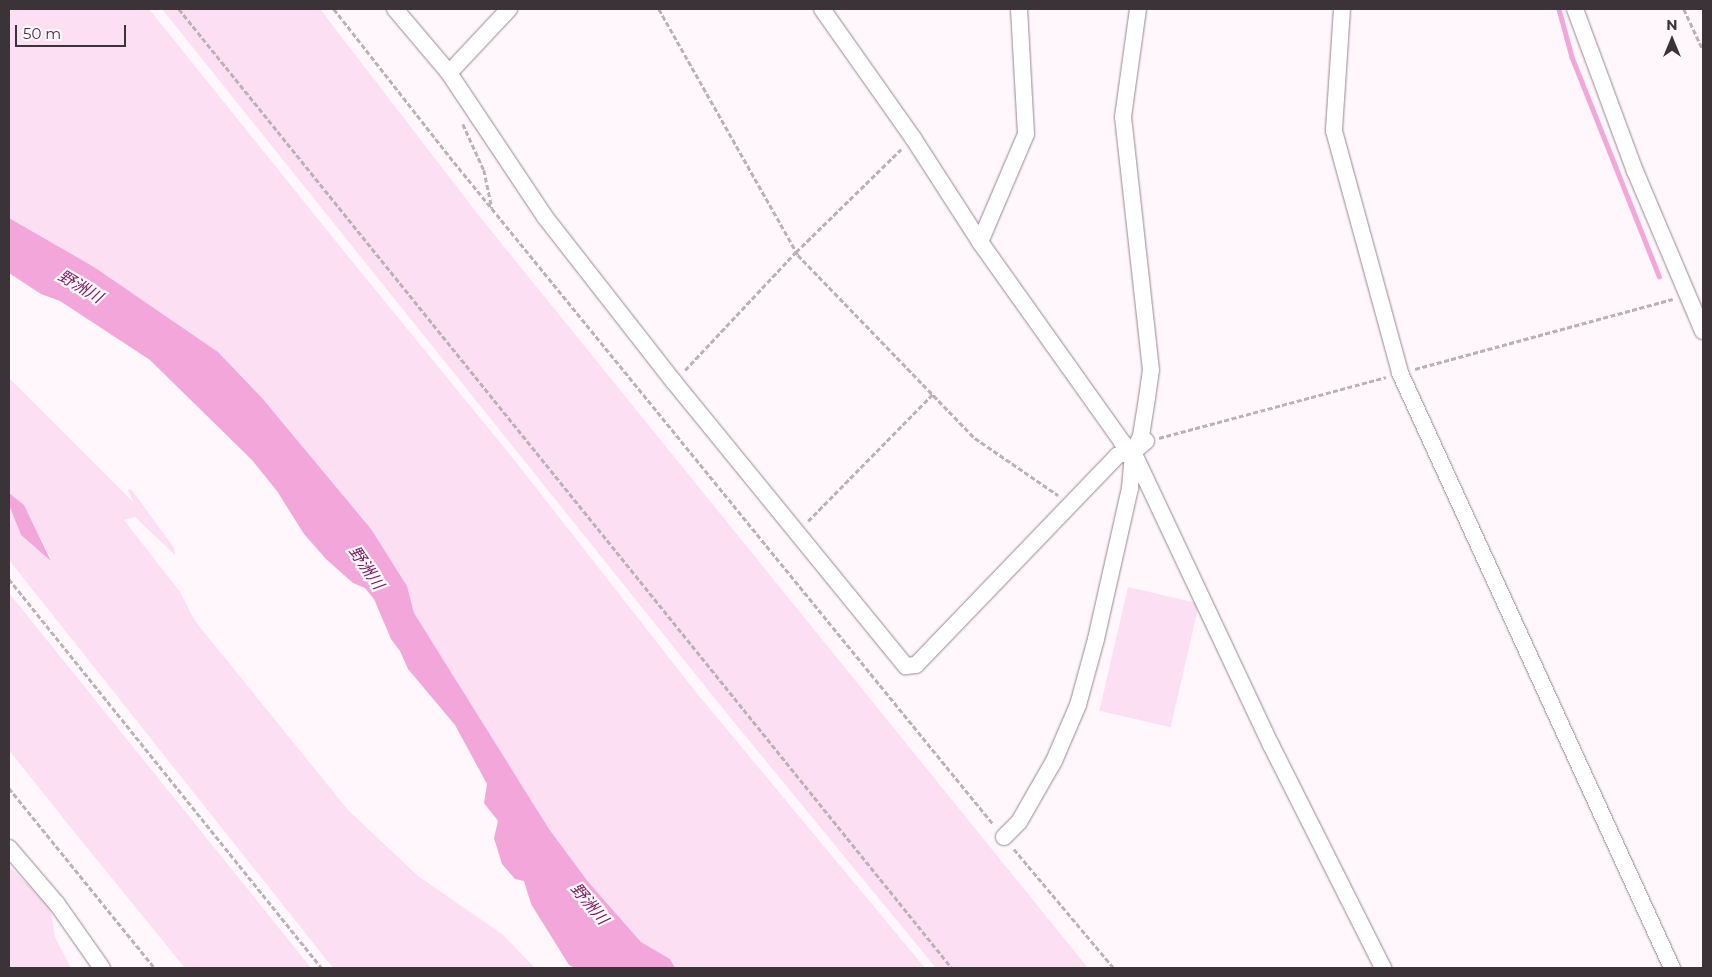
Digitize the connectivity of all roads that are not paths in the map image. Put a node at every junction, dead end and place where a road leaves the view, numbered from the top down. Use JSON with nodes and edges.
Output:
{"nodes":[{"id":1,"x":509,"y":9,"type":"edge"},
{"id":2,"x":822,"y":9,"type":"edge"},
{"id":3,"x":1018,"y":9,"type":"edge"},
{"id":4,"x":1138,"y":9,"type":"edge"},
{"id":5,"x":1342,"y":9,"type":"edge"},
{"id":6,"x":1575,"y":9,"type":"edge"},
{"id":7,"x":401,"y":11,"type":"edge"},
{"id":8,"x":449,"y":73,"type":"junction"},
{"id":9,"x":980,"y":242,"type":"junction"},
{"id":10,"x":1703,"y":331,"type":"edge"},
{"id":11,"x":1146,"y":441,"type":"road end"},
{"id":12,"x":1133,"y":452,"type":"junction"},
{"id":13,"x":1004,"y":837,"type":"road end"},
{"id":14,"x":9,"y":848,"type":"edge"},
{"id":15,"x":102,"y":968,"type":"edge"},
{"id":16,"x":1383,"y":968,"type":"edge"},
{"id":17,"x":1672,"y":968,"type":"edge"}],
"edges":[{"from":1,"to":8,"type":"street"},
{"from":2,"to":9,"type":"street"},
{"from":3,"to":9,"type":"street"},
{"from":4,"to":12,"type":"street"},
{"from":5,"to":17,"type":"street"},
{"from":6,"to":10,"type":"street"},
{"from":7,"to":8,"type":"street"},
{"from":8,"to":12,"type":"street"},
{"from":9,"to":12,"type":"street"},
{"from":11,"to":12,"type":"street"},
{"from":12,"to":13,"type":"street"},
{"from":12,"to":16,"type":"street"},
{"from":14,"to":15,"type":"street"}]}
